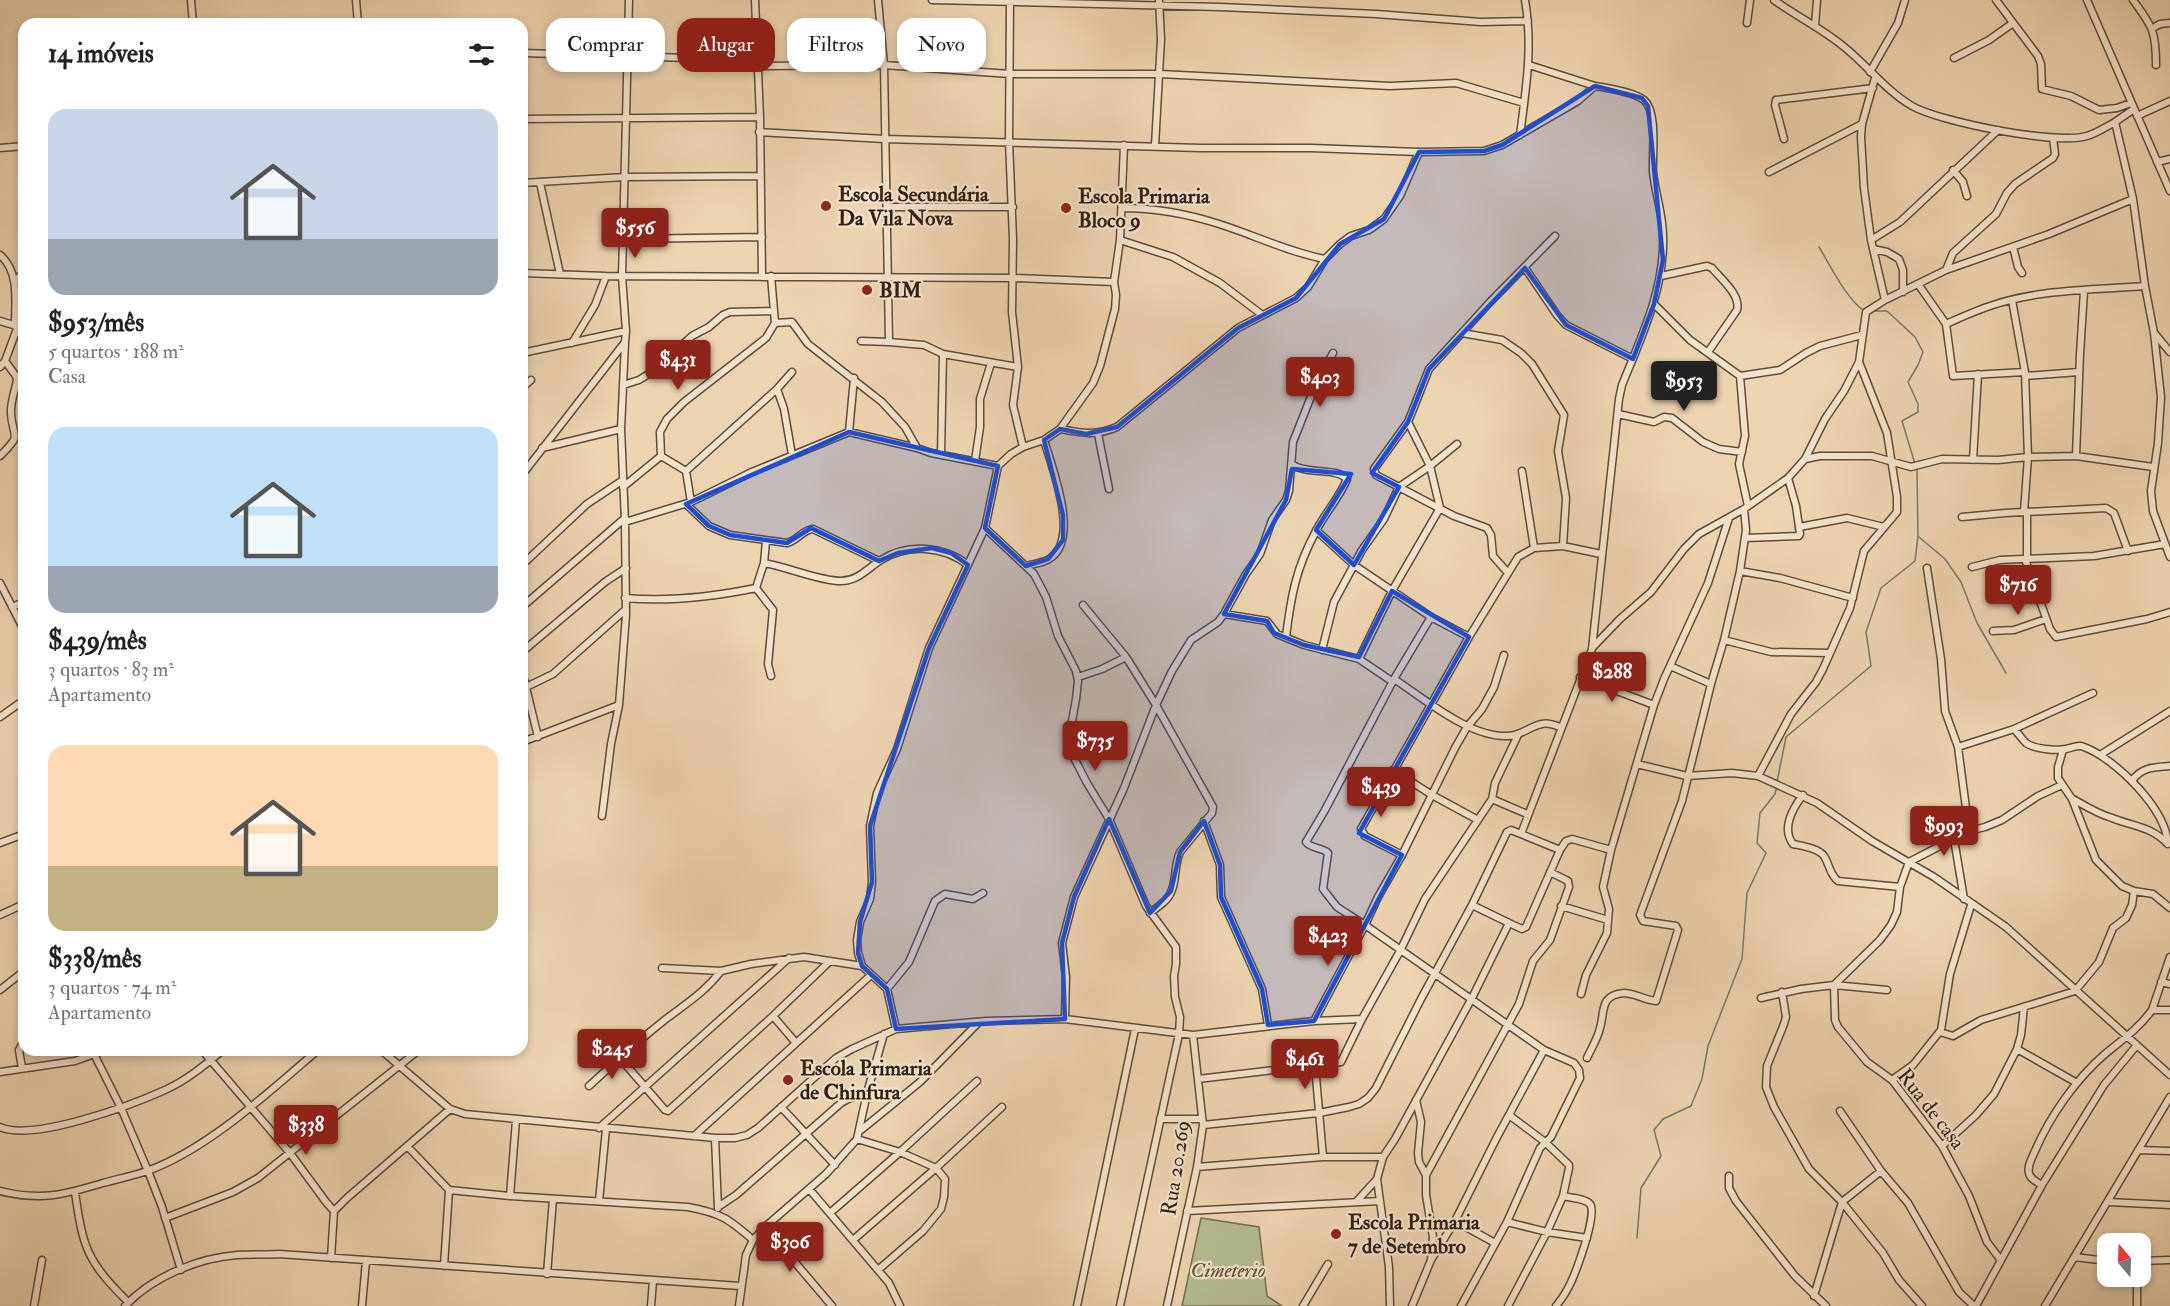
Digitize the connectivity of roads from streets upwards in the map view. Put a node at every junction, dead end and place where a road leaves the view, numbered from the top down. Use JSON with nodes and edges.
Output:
{"nodes":[{"id":1,"x":191,"y":0,"type":"edge"},
{"id":2,"x":356,"y":0,"type":"edge"},
{"id":3,"x":629,"y":0,"type":"edge"},
{"id":4,"x":756,"y":0,"type":"edge"},
{"id":5,"x":878,"y":0,"type":"edge"},
{"id":6,"x":932,"y":0,"type":"edge"},
{"id":7,"x":1525,"y":0,"type":"edge"},
{"id":8,"x":1750,"y":0,"type":"edge"},
{"id":9,"x":1774,"y":0,"type":"edge"},
{"id":10,"x":1817,"y":0,"type":"edge"},
{"id":11,"x":1905,"y":0,"type":"edge"},
{"id":12,"x":1996,"y":0,"type":"edge"},
{"id":13,"x":2087,"y":0,"type":"edge"},
{"id":14,"x":2133,"y":0,"type":"edge"},
{"id":15,"x":1010,"y":1,"type":"edge"},
{"id":16,"x":1092,"y":2,"type":"edge"},
{"id":17,"x":1159,"y":4,"type":"edge"},
{"id":18,"x":1208,"y":4,"type":"edge"},
{"id":19,"x":192,"y":18,"type":"edge"},
{"id":20,"x":358,"y":18,"type":"edge"},
{"id":21,"x":628,"y":18,"type":"edge"},
{"id":22,"x":756,"y":18,"type":"edge"},
{"id":23,"x":880,"y":18,"type":"edge"},
{"id":24,"x":1528,"y":21,"type":"junction"},
{"id":25,"x":1747,"y":23,"type":"dead end"},
{"id":26,"x":2170,"y":23,"type":"edge"},
{"id":27,"x":2013,"y":24,"type":"junction"},
{"id":28,"x":1815,"y":26,"type":"junction"},
{"id":29,"x":2153,"y":28,"type":"junction"},
{"id":30,"x":528,"y":53,"type":"edge"},
{"id":31,"x":546,"y":53,"type":"edge"},
{"id":32,"x":1954,"y":58,"type":"dead end"},
{"id":33,"x":885,"y":65,"type":"edge"},
{"id":34,"x":1529,"y":65,"type":"junction"},
{"id":35,"x":2156,"y":65,"type":"dead end"},
{"id":36,"x":627,"y":72,"type":"edge"},
{"id":37,"x":758,"y":72,"type":"edge"},
{"id":38,"x":884,"y":72,"type":"edge"},
{"id":39,"x":1870,"y":72,"type":"junction"},
{"id":40,"x":1010,"y":74,"type":"junction"},
{"id":41,"x":1160,"y":74,"type":"junction"},
{"id":42,"x":1875,"y":78,"type":"junction"},
{"id":43,"x":1596,"y":86,"type":"junction"},
{"id":44,"x":1873,"y":88,"type":"junction"},
{"id":45,"x":2170,"y":101,"type":"edge"},
{"id":46,"x":1524,"y":103,"type":"junction"},
{"id":47,"x":2134,"y":109,"type":"junction"},
{"id":48,"x":626,"y":117,"type":"junction"},
{"id":49,"x":760,"y":117,"type":"junction"},
{"id":50,"x":528,"y":119,"type":"edge"},
{"id":51,"x":2115,"y":122,"type":"junction"},
{"id":52,"x":1862,"y":123,"type":"junction"},
{"id":53,"x":1998,"y":130,"type":"junction"},
{"id":54,"x":759,"y":132,"type":"junction"},
{"id":55,"x":1520,"y":135,"type":"junction"},
{"id":56,"x":2053,"y":138,"type":"junction"},
{"id":57,"x":885,"y":139,"type":"junction"},
{"id":58,"x":1784,"y":139,"type":"dead end"},
{"id":59,"x":1009,"y":141,"type":"junction"},
{"id":60,"x":18,"y":146,"type":"edge"},
{"id":61,"x":1124,"y":146,"type":"junction"},
{"id":62,"x":1155,"y":146,"type":"junction"},
{"id":63,"x":0,"y":148,"type":"edge"},
{"id":64,"x":1419,"y":152,"type":"junction"},
{"id":65,"x":2170,"y":159,"type":"edge"},
{"id":66,"x":2157,"y":162,"type":"junction"},
{"id":67,"x":1953,"y":170,"type":"junction"},
{"id":68,"x":1769,"y":172,"type":"dead end"},
{"id":69,"x":760,"y":176,"type":"junction"},
{"id":70,"x":625,"y":177,"type":"junction"},
{"id":71,"x":528,"y":183,"type":"edge"},
{"id":72,"x":540,"y":183,"type":"junction"},
{"id":73,"x":2170,"y":192,"type":"edge"},
{"id":74,"x":1967,"y":196,"type":"dead end"},
{"id":75,"x":2133,"y":200,"type":"junction"},
{"id":76,"x":888,"y":207,"type":"junction"},
{"id":77,"x":1012,"y":207,"type":"junction"},
{"id":78,"x":1122,"y":208,"type":"junction"},
{"id":79,"x":1555,"y":236,"type":"dead end"},
{"id":80,"x":762,"y":237,"type":"junction"},
{"id":81,"x":624,"y":239,"type":"junction"},
{"id":82,"x":1120,"y":240,"type":"junction"},
{"id":83,"x":1871,"y":240,"type":"junction"},
{"id":84,"x":2013,"y":247,"type":"junction"},
{"id":85,"x":1873,"y":249,"type":"junction"},
{"id":86,"x":0,"y":255,"type":"edge"},
{"id":87,"x":1325,"y":259,"type":"junction"},
{"id":88,"x":1525,"y":268,"type":"junction"},
{"id":89,"x":1946,"y":270,"type":"junction"},
{"id":90,"x":528,"y":273,"type":"edge"},
{"id":91,"x":2022,"y":273,"type":"dead end"},
{"id":92,"x":560,"y":274,"type":"junction"},
{"id":93,"x":606,"y":276,"type":"junction"},
{"id":94,"x":622,"y":276,"type":"junction"},
{"id":95,"x":771,"y":276,"type":"junction"},
{"id":96,"x":1661,"y":276,"type":"junction"},
{"id":97,"x":762,"y":277,"type":"junction"},
{"id":98,"x":18,"y":278,"type":"edge"},
{"id":99,"x":1013,"y":278,"type":"junction"},
{"id":100,"x":888,"y":279,"type":"junction"},
{"id":101,"x":15,"y":282,"type":"junction"},
{"id":102,"x":1114,"y":282,"type":"junction"},
{"id":103,"x":1918,"y":284,"type":"junction"},
{"id":104,"x":2145,"y":286,"type":"junction"},
{"id":105,"x":2084,"y":291,"type":"junction"},
{"id":106,"x":1903,"y":292,"type":"junction"},
{"id":107,"x":1885,"y":300,"type":"junction"},
{"id":108,"x":2012,"y":300,"type":"junction"},
{"id":109,"x":1654,"y":304,"type":"junction"},
{"id":110,"x":773,"y":310,"type":"junction"},
{"id":111,"x":1262,"y":314,"type":"junction"},
{"id":112,"x":18,"y":316,"type":"edge"},
{"id":113,"x":0,"y":321,"type":"edge"},
{"id":114,"x":775,"y":323,"type":"junction"},
{"id":115,"x":1946,"y":324,"type":"junction"},
{"id":116,"x":18,"y":327,"type":"edge"},
{"id":117,"x":18,"y":329,"type":"edge"},
{"id":118,"x":626,"y":331,"type":"junction"},
{"id":119,"x":1462,"y":333,"type":"junction"},
{"id":120,"x":2154,"y":333,"type":"junction"},
{"id":121,"x":1862,"y":335,"type":"junction"},
{"id":122,"x":861,"y":340,"type":"dead end"},
{"id":123,"x":625,"y":342,"type":"junction"},
{"id":124,"x":889,"y":342,"type":"junction"},
{"id":125,"x":572,"y":343,"type":"junction"},
{"id":126,"x":1708,"y":352,"type":"junction"},
{"id":127,"x":2170,"y":352,"type":"edge"},
{"id":128,"x":528,"y":353,"type":"edge"},
{"id":129,"x":1333,"y":353,"type":"dead end"},
{"id":130,"x":943,"y":354,"type":"junction"},
{"id":131,"x":1632,"y":359,"type":"junction"},
{"id":132,"x":5,"y":361,"type":"junction"},
{"id":133,"x":1859,"y":362,"type":"junction"},
{"id":134,"x":991,"y":363,"type":"junction"},
{"id":135,"x":0,"y":367,"type":"edge"},
{"id":136,"x":1018,"y":368,"type":"junction"},
{"id":137,"x":792,"y":372,"type":"dead end"},
{"id":138,"x":2079,"y":372,"type":"junction"},
{"id":139,"x":1978,"y":374,"type":"junction"},
{"id":140,"x":2025,"y":374,"type":"junction"},
{"id":141,"x":1740,"y":376,"type":"junction"},
{"id":142,"x":854,"y":378,"type":"junction"},
{"id":143,"x":531,"y":380,"type":"dead end"},
{"id":144,"x":528,"y":383,"type":"edge"},
{"id":145,"x":623,"y":385,"type":"junction"},
{"id":146,"x":777,"y":389,"type":"junction"},
{"id":147,"x":1618,"y":414,"type":"junction"},
{"id":148,"x":1408,"y":422,"type":"junction"},
{"id":149,"x":621,"y":429,"type":"junction"},
{"id":150,"x":1060,"y":429,"type":"junction"},
{"id":151,"x":849,"y":432,"type":"junction"},
{"id":152,"x":1098,"y":434,"type":"junction"},
{"id":153,"x":1044,"y":440,"type":"junction"},
{"id":154,"x":1457,"y":444,"type":"dead end"},
{"id":155,"x":1023,"y":447,"type":"junction"},
{"id":156,"x":541,"y":448,"type":"junction"},
{"id":157,"x":917,"y":448,"type":"junction"},
{"id":158,"x":1742,"y":452,"type":"junction"},
{"id":159,"x":941,"y":454,"type":"junction"},
{"id":160,"x":792,"y":455,"type":"junction"},
{"id":161,"x":0,"y":456,"type":"edge"},
{"id":162,"x":661,"y":456,"type":"junction"},
{"id":163,"x":2076,"y":456,"type":"junction"},
{"id":164,"x":2028,"y":457,"type":"junction"},
{"id":165,"x":1805,"y":459,"type":"junction"},
{"id":166,"x":1890,"y":460,"type":"junction"},
{"id":167,"x":1973,"y":460,"type":"junction"},
{"id":168,"x":975,"y":461,"type":"junction"},
{"id":169,"x":1293,"y":465,"type":"junction"},
{"id":170,"x":528,"y":466,"type":"edge"},
{"id":171,"x":998,"y":466,"type":"junction"},
{"id":172,"x":1430,"y":466,"type":"junction"},
{"id":173,"x":2153,"y":467,"type":"junction"},
{"id":174,"x":686,"y":471,"type":"junction"},
{"id":175,"x":1522,"y":471,"type":"dead end"},
{"id":176,"x":1788,"y":478,"type":"junction"},
{"id":177,"x":623,"y":484,"type":"junction"},
{"id":178,"x":1398,"y":487,"type":"junction"},
{"id":179,"x":1109,"y":489,"type":"dead end"},
{"id":180,"x":689,"y":503,"type":"junction"},
{"id":181,"x":1440,"y":508,"type":"junction"},
{"id":182,"x":1746,"y":508,"type":"junction"},
{"id":183,"x":2026,"y":512,"type":"junction"},
{"id":184,"x":1962,"y":517,"type":"dead end"},
{"id":185,"x":1729,"y":518,"type":"junction"},
{"id":186,"x":625,"y":520,"type":"junction"},
{"id":187,"x":1799,"y":527,"type":"junction"},
{"id":188,"x":1884,"y":527,"type":"junction"},
{"id":189,"x":986,"y":528,"type":"junction"},
{"id":190,"x":1316,"y":530,"type":"junction"},
{"id":191,"x":1745,"y":538,"type":"junction"},
{"id":192,"x":766,"y":541,"type":"junction"},
{"id":193,"x":2165,"y":544,"type":"junction"},
{"id":194,"x":1563,"y":546,"type":"junction"},
{"id":195,"x":1534,"y":548,"type":"junction"},
{"id":196,"x":2128,"y":551,"type":"junction"},
{"id":197,"x":1601,"y":554,"type":"junction"},
{"id":198,"x":2170,"y":557,"type":"edge"},
{"id":199,"x":528,"y":558,"type":"edge"},
{"id":200,"x":2026,"y":559,"type":"junction"},
{"id":201,"x":879,"y":561,"type":"junction"},
{"id":202,"x":764,"y":563,"type":"junction"},
{"id":203,"x":968,"y":565,"type":"junction"},
{"id":204,"x":1354,"y":565,"type":"junction"},
{"id":205,"x":1026,"y":566,"type":"junction"},
{"id":206,"x":1972,"y":567,"type":"dead end"},
{"id":207,"x":626,"y":568,"type":"junction"},
{"id":208,"x":1928,"y":568,"type":"dead end"},
{"id":209,"x":1740,"y":571,"type":"junction"},
{"id":210,"x":1508,"y":573,"type":"junction"},
{"id":211,"x":0,"y":583,"type":"edge"},
{"id":212,"x":756,"y":588,"type":"junction"},
{"id":213,"x":1392,"y":591,"type":"junction"},
{"id":214,"x":625,"y":598,"type":"junction"},
{"id":215,"x":1853,"y":598,"type":"junction"},
{"id":216,"x":528,"y":602,"type":"edge"},
{"id":217,"x":18,"y":604,"type":"edge"},
{"id":218,"x":1083,"y":604,"type":"dead end"},
{"id":219,"x":12,"y":607,"type":"junction"},
{"id":220,"x":625,"y":610,"type":"junction"},
{"id":221,"x":2170,"y":612,"type":"edge"},
{"id":222,"x":1224,"y":614,"type":"junction"},
{"id":223,"x":1431,"y":617,"type":"junction"},
{"id":224,"x":18,"y":618,"type":"edge"},
{"id":225,"x":2046,"y":619,"type":"junction"},
{"id":226,"x":1993,"y":631,"type":"dead end"},
{"id":227,"x":1286,"y":637,"type":"junction"},
{"id":228,"x":1469,"y":637,"type":"junction"},
{"id":229,"x":1724,"y":640,"type":"junction"},
{"id":230,"x":528,"y":647,"type":"edge"},
{"id":231,"x":1592,"y":649,"type":"junction"},
{"id":232,"x":1322,"y":650,"type":"junction"},
{"id":233,"x":1830,"y":653,"type":"junction"},
{"id":234,"x":1504,"y":655,"type":"dead end"},
{"id":235,"x":1126,"y":657,"type":"junction"},
{"id":236,"x":1359,"y":659,"type":"junction"},
{"id":237,"x":1670,"y":666,"type":"junction"},
{"id":238,"x":771,"y":676,"type":"dead end"},
{"id":239,"x":1078,"y":677,"type":"junction"},
{"id":240,"x":1580,"y":677,"type":"junction"},
{"id":241,"x":1393,"y":680,"type":"junction"},
{"id":242,"x":1711,"y":684,"type":"junction"},
{"id":243,"x":528,"y":686,"type":"edge"},
{"id":244,"x":2093,"y":693,"type":"dead end"},
{"id":245,"x":528,"y":702,"type":"edge"},
{"id":246,"x":1431,"y":703,"type":"junction"},
{"id":247,"x":18,"y":704,"type":"edge"},
{"id":248,"x":619,"y":705,"type":"junction"},
{"id":249,"x":1156,"y":705,"type":"junction"},
{"id":250,"x":1654,"y":705,"type":"junction"},
{"id":251,"x":2170,"y":711,"type":"edge"},
{"id":252,"x":0,"y":717,"type":"edge"},
{"id":253,"x":1467,"y":727,"type":"junction"},
{"id":254,"x":1560,"y":727,"type":"junction"},
{"id":255,"x":2014,"y":729,"type":"junction"},
{"id":256,"x":1518,"y":735,"type":"junction"},
{"id":257,"x":538,"y":737,"type":"junction"},
{"id":258,"x":528,"y":740,"type":"edge"},
{"id":259,"x":1958,"y":747,"type":"junction"},
{"id":260,"x":2063,"y":750,"type":"junction"},
{"id":261,"x":2100,"y":755,"type":"junction"},
{"id":262,"x":1636,"y":764,"type":"junction"},
{"id":263,"x":2170,"y":766,"type":"edge"},
{"id":264,"x":1393,"y":770,"type":"junction"},
{"id":265,"x":1687,"y":776,"type":"junction"},
{"id":266,"x":1758,"y":776,"type":"junction"},
{"id":267,"x":2132,"y":780,"type":"junction"},
{"id":268,"x":2062,"y":785,"type":"junction"},
{"id":269,"x":1432,"y":795,"type":"junction"},
{"id":270,"x":1803,"y":795,"type":"junction"},
{"id":271,"x":1492,"y":799,"type":"junction"},
{"id":272,"x":2072,"y":799,"type":"junction"},
{"id":273,"x":1527,"y":814,"type":"junction"},
{"id":274,"x":602,"y":816,"type":"dead end"},
{"id":275,"x":1109,"y":819,"type":"junction"},
{"id":276,"x":1478,"y":820,"type":"junction"},
{"id":277,"x":1204,"y":821,"type":"junction"},
{"id":278,"x":1969,"y":831,"type":"junction"},
{"id":279,"x":1521,"y":834,"type":"junction"},
{"id":280,"x":18,"y":836,"type":"edge"},
{"id":281,"x":1954,"y":839,"type":"junction"},
{"id":282,"x":0,"y":843,"type":"edge"},
{"id":283,"x":2169,"y":845,"type":"edge"},
{"id":284,"x":1560,"y":850,"type":"junction"},
{"id":285,"x":1611,"y":850,"type":"junction"},
{"id":286,"x":1402,"y":855,"type":"junction"},
{"id":287,"x":1909,"y":862,"type":"junction"},
{"id":288,"x":1550,"y":872,"type":"junction"},
{"id":289,"x":1900,"y":887,"type":"junction"},
{"id":290,"x":2134,"y":891,"type":"junction"},
{"id":291,"x":983,"y":892,"type":"dead end"},
{"id":292,"x":1964,"y":899,"type":"junction"},
{"id":293,"x":1971,"y":905,"type":"junction"},
{"id":294,"x":1472,"y":906,"type":"junction"},
{"id":295,"x":1561,"y":906,"type":"junction"},
{"id":296,"x":18,"y":907,"type":"edge"},
{"id":297,"x":2170,"y":908,"type":"edge"},
{"id":298,"x":1150,"y":913,"type":"junction"},
{"id":299,"x":0,"y":915,"type":"edge"},
{"id":300,"x":1608,"y":920,"type":"junction"},
{"id":301,"x":1509,"y":923,"type":"junction"},
{"id":302,"x":1365,"y":925,"type":"junction"},
{"id":303,"x":1401,"y":951,"type":"junction"},
{"id":304,"x":2170,"y":957,"type":"edge"},
{"id":305,"x":789,"y":958,"type":"junction"},
{"id":306,"x":831,"y":961,"type":"junction"},
{"id":307,"x":862,"y":966,"type":"junction"},
{"id":308,"x":662,"y":968,"type":"dead end"},
{"id":309,"x":721,"y":971,"type":"junction"},
{"id":310,"x":871,"y":975,"type":"junction"},
{"id":311,"x":1435,"y":975,"type":"junction"},
{"id":312,"x":18,"y":976,"type":"edge"},
{"id":313,"x":2161,"y":982,"type":"junction"},
{"id":314,"x":2170,"y":984,"type":"edge"},
{"id":315,"x":1834,"y":985,"type":"junction"},
{"id":316,"x":887,"y":989,"type":"junction"},
{"id":317,"x":0,"y":990,"type":"edge"},
{"id":318,"x":1887,"y":990,"type":"dead end"},
{"id":319,"x":2075,"y":991,"type":"junction"},
{"id":320,"x":1782,"y":992,"type":"junction"},
{"id":321,"x":1581,"y":994,"type":"dead end"},
{"id":322,"x":1472,"y":998,"type":"junction"},
{"id":323,"x":1761,"y":998,"type":"dead end"},
{"id":324,"x":2024,"y":1007,"type":"junction"},
{"id":325,"x":2152,"y":1010,"type":"junction"},
{"id":326,"x":2170,"y":1010,"type":"edge"},
{"id":327,"x":773,"y":1016,"type":"junction"},
{"id":328,"x":1065,"y":1019,"type":"junction"},
{"id":329,"x":1362,"y":1019,"type":"junction"},
{"id":330,"x":1314,"y":1021,"type":"junction"},
{"id":331,"x":980,"y":1022,"type":"junction"},
{"id":332,"x":1507,"y":1024,"type":"junction"},
{"id":333,"x":1268,"y":1025,"type":"junction"},
{"id":334,"x":896,"y":1029,"type":"junction"},
{"id":335,"x":1135,"y":1029,"type":"junction"},
{"id":336,"x":1940,"y":1032,"type":"junction"},
{"id":337,"x":884,"y":1034,"type":"junction"},
{"id":338,"x":1179,"y":1034,"type":"junction"},
{"id":339,"x":1193,"y":1035,"type":"junction"},
{"id":340,"x":2127,"y":1037,"type":"junction"},
{"id":341,"x":796,"y":1044,"type":"junction"},
{"id":342,"x":2137,"y":1045,"type":"junction"},
{"id":343,"x":2017,"y":1049,"type":"junction"},
{"id":344,"x":1544,"y":1050,"type":"junction"},
{"id":345,"x":20,"y":1056,"type":"edge"},
{"id":346,"x":82,"y":1056,"type":"edge"},
{"id":347,"x":96,"y":1056,"type":"edge"},
{"id":348,"x":207,"y":1056,"type":"edge"},
{"id":349,"x":216,"y":1056,"type":"edge"},
{"id":350,"x":311,"y":1056,"type":"edge"},
{"id":351,"x":388,"y":1056,"type":"edge"},
{"id":352,"x":412,"y":1056,"type":"edge"},
{"id":353,"x":619,"y":1058,"type":"junction"},
{"id":354,"x":1587,"y":1058,"type":"dead end"},
{"id":355,"x":211,"y":1060,"type":"junction"},
{"id":356,"x":400,"y":1066,"type":"junction"},
{"id":357,"x":1315,"y":1066,"type":"junction"},
{"id":358,"x":22,"y":1068,"type":"junction"},
{"id":359,"x":0,"y":1072,"type":"edge"},
{"id":360,"x":2170,"y":1075,"type":"edge"},
{"id":361,"x":1198,"y":1079,"type":"junction"},
{"id":362,"x":1892,"y":1080,"type":"junction"},
{"id":363,"x":977,"y":1081,"type":"dead end"},
{"id":364,"x":2077,"y":1083,"type":"junction"},
{"id":365,"x":589,"y":1086,"type":"dead end"},
{"id":366,"x":644,"y":1087,"type":"junction"},
{"id":367,"x":867,"y":1093,"type":"junction"},
{"id":368,"x":2170,"y":1097,"type":"edge"},
{"id":369,"x":1416,"y":1100,"type":"junction"},
{"id":370,"x":251,"y":1107,"type":"junction"},
{"id":371,"x":781,"y":1107,"type":"junction"},
{"id":372,"x":1002,"y":1107,"type":"dead end"},
{"id":373,"x":121,"y":1108,"type":"junction"},
{"id":374,"x":450,"y":1109,"type":"junction"},
{"id":375,"x":1840,"y":1111,"type":"dead end"},
{"id":376,"x":1319,"y":1113,"type":"junction"},
{"id":377,"x":1509,"y":1115,"type":"junction"},
{"id":378,"x":1160,"y":1119,"type":"junction"},
{"id":379,"x":516,"y":1120,"type":"junction"},
{"id":380,"x":1203,"y":1122,"type":"junction"},
{"id":381,"x":2,"y":1127,"type":"edge"},
{"id":382,"x":602,"y":1128,"type":"junction"},
{"id":383,"x":860,"y":1130,"type":"junction"},
{"id":384,"x":806,"y":1135,"type":"junction"},
{"id":385,"x":0,"y":1136,"type":"edge"},
{"id":386,"x":694,"y":1136,"type":"junction"},
{"id":387,"x":715,"y":1138,"type":"junction"},
{"id":388,"x":857,"y":1140,"type":"junction"},
{"id":389,"x":1545,"y":1142,"type":"junction"},
{"id":390,"x":407,"y":1146,"type":"junction"},
{"id":391,"x":1942,"y":1146,"type":"junction"},
{"id":392,"x":2138,"y":1150,"type":"junction"},
{"id":393,"x":2170,"y":1151,"type":"edge"},
{"id":394,"x":900,"y":1152,"type":"junction"},
{"id":395,"x":291,"y":1153,"type":"junction"},
{"id":396,"x":1323,"y":1157,"type":"junction"},
{"id":397,"x":1383,"y":1157,"type":"junction"},
{"id":398,"x":835,"y":1165,"type":"junction"},
{"id":399,"x":1197,"y":1167,"type":"junction"},
{"id":400,"x":936,"y":1168,"type":"junction"},
{"id":401,"x":147,"y":1171,"type":"junction"},
{"id":402,"x":1881,"y":1171,"type":"junction"},
{"id":403,"x":1426,"y":1175,"type":"junction"},
{"id":404,"x":1729,"y":1176,"type":"dead end"},
{"id":405,"x":1377,"y":1179,"type":"junction"},
{"id":406,"x":2042,"y":1185,"type":"junction"},
{"id":407,"x":449,"y":1190,"type":"junction"},
{"id":408,"x":810,"y":1190,"type":"junction"},
{"id":409,"x":0,"y":1191,"type":"edge"},
{"id":410,"x":75,"y":1192,"type":"junction"},
{"id":411,"x":510,"y":1196,"type":"junction"},
{"id":412,"x":1563,"y":1196,"type":"junction"},
{"id":413,"x":553,"y":1199,"type":"junction"},
{"id":414,"x":1380,"y":1201,"type":"junction"},
{"id":415,"x":599,"y":1202,"type":"junction"},
{"id":416,"x":1356,"y":1202,"type":"junction"},
{"id":417,"x":1842,"y":1202,"type":"junction"},
{"id":418,"x":2108,"y":1202,"type":"junction"},
{"id":419,"x":2170,"y":1205,"type":"edge"},
{"id":420,"x":334,"y":1211,"type":"junction"},
{"id":421,"x":719,"y":1211,"type":"junction"},
{"id":422,"x":1187,"y":1211,"type":"junction"},
{"id":423,"x":830,"y":1213,"type":"junction"},
{"id":424,"x":165,"y":1218,"type":"junction"},
{"id":425,"x":1455,"y":1221,"type":"junction"},
{"id":426,"x":1507,"y":1221,"type":"junction"},
{"id":427,"x":765,"y":1227,"type":"junction"},
{"id":428,"x":1547,"y":1232,"type":"junction"},
{"id":429,"x":1587,"y":1238,"type":"junction"},
{"id":430,"x":753,"y":1240,"type":"junction"},
{"id":431,"x":853,"y":1240,"type":"junction"},
{"id":432,"x":1495,"y":1243,"type":"junction"},
{"id":433,"x":2074,"y":1257,"type":"junction"},
{"id":434,"x":331,"y":1258,"type":"junction"},
{"id":435,"x":2000,"y":1259,"type":"junction"},
{"id":436,"x":42,"y":1260,"type":"dead end"},
{"id":437,"x":1431,"y":1260,"type":"junction"},
{"id":438,"x":2097,"y":1260,"type":"edge"},
{"id":439,"x":2170,"y":1260,"type":"edge"},
{"id":440,"x":366,"y":1261,"type":"junction"},
{"id":441,"x":2151,"y":1261,"type":"edge"},
{"id":442,"x":1328,"y":1264,"type":"dead end"},
{"id":443,"x":444,"y":1266,"type":"junction"},
{"id":444,"x":181,"y":1270,"type":"junction"},
{"id":445,"x":878,"y":1270,"type":"junction"},
{"id":446,"x":547,"y":1274,"type":"junction"},
{"id":447,"x":653,"y":1281,"type":"junction"},
{"id":448,"x":740,"y":1286,"type":"junction"},
{"id":449,"x":2137,"y":1287,"type":"edge"},
{"id":450,"x":1814,"y":1296,"type":"junction"},
{"id":451,"x":127,"y":1304,"type":"edge"},
{"id":452,"x":34,"y":1306,"type":"edge"},
{"id":453,"x":362,"y":1306,"type":"edge"},
{"id":454,"x":651,"y":1306,"type":"edge"},
{"id":455,"x":739,"y":1306,"type":"edge"},
{"id":456,"x":832,"y":1306,"type":"edge"},
{"id":457,"x":900,"y":1306,"type":"edge"},
{"id":458,"x":1077,"y":1306,"type":"edge"},
{"id":459,"x":1120,"y":1306,"type":"edge"},
{"id":460,"x":1167,"y":1306,"type":"edge"},
{"id":461,"x":1303,"y":1306,"type":"edge"},
{"id":462,"x":1390,"y":1306,"type":"edge"},
{"id":463,"x":1412,"y":1306,"type":"edge"},
{"id":464,"x":1461,"y":1306,"type":"edge"},
{"id":465,"x":1508,"y":1306,"type":"edge"},
{"id":466,"x":1556,"y":1306,"type":"edge"},
{"id":467,"x":1826,"y":1306,"type":"edge"},
{"id":468,"x":1922,"y":1306,"type":"edge"},
{"id":469,"x":1975,"y":1306,"type":"edge"},
{"id":470,"x":2045,"y":1306,"type":"edge"},
{"id":471,"x":2137,"y":1306,"type":"edge"}],
"edges":[{"from":1,"to":19,"type":"street"},
{"from":2,"to":20,"type":"street"},
{"from":3,"to":21,"type":"street"},
{"from":4,"to":22,"type":"street"},
{"from":5,"to":23,"type":"street"},
{"from":6,"to":15,"type":"street"},
{"from":7,"to":24,"type":"street"},
{"from":8,"to":25,"type":"street"},
{"from":9,"to":28,"type":"street"},
{"from":10,"to":28,"type":"street"},
{"from":11,"to":39,"type":"street"},
{"from":12,"to":27,"type":"street"},
{"from":13,"to":47,"type":"street"},
{"from":14,"to":29,"type":"street"},
{"from":15,"to":16,"type":"street"},
{"from":15,"to":40,"type":"street"},
{"from":16,"to":17,"type":"street"},
{"from":17,"to":18,"type":"street"},
{"from":17,"to":41,"type":"street"},
{"from":18,"to":24,"type":"street"},
{"from":24,"to":34,"type":"street"},
{"from":26,"to":29,"type":"street"},
{"from":27,"to":32,"type":"street"},
{"from":27,"to":47,"type":"street"},
{"from":28,"to":39,"type":"street"},
{"from":29,"to":35,"type":"street"},
{"from":30,"to":31,"type":"street"},
{"from":33,"to":40,"type":"street"},
{"from":34,"to":43,"type":"street"},
{"from":34,"to":46,"type":"street"},
{"from":36,"to":48,"type":"street"},
{"from":37,"to":49,"type":"street"},
{"from":38,"to":57,"type":"street"},
{"from":39,"to":42,"type":"street"},
{"from":40,"to":41,"type":"street"},
{"from":40,"to":59,"type":"street"},
{"from":41,"to":46,"type":"street"},
{"from":41,"to":62,"type":"street"},
{"from":42,"to":44,"type":"street"},
{"from":42,"to":53,"type":"street"},
{"from":43,"to":55,"type":"street"},
{"from":43,"to":96,"type":"street"},
{"from":44,"to":52,"type":"street"},
{"from":44,"to":58,"type":"street"},
{"from":45,"to":47,"type":"street"},
{"from":46,"to":55,"type":"street"},
{"from":47,"to":51,"type":"street"},
{"from":47,"to":66,"type":"street"},
{"from":48,"to":49,"type":"street"},
{"from":48,"to":50,"type":"street"},
{"from":48,"to":70,"type":"street"},
{"from":49,"to":54,"type":"street"},
{"from":51,"to":56,"type":"street"},
{"from":51,"to":75,"type":"street"},
{"from":52,"to":68,"type":"street"},
{"from":52,"to":83,"type":"street"},
{"from":53,"to":56,"type":"street"},
{"from":53,"to":67,"type":"street"},
{"from":54,"to":57,"type":"street"},
{"from":54,"to":69,"type":"street"},
{"from":55,"to":64,"type":"street"},
{"from":56,"to":89,"type":"street"},
{"from":57,"to":59,"type":"street"},
{"from":57,"to":76,"type":"street"},
{"from":59,"to":61,"type":"street"},
{"from":59,"to":77,"type":"street"},
{"from":60,"to":63,"type":"street"},
{"from":61,"to":62,"type":"street"},
{"from":61,"to":78,"type":"street"},
{"from":62,"to":64,"type":"street"},
{"from":64,"to":87,"type":"street"},
{"from":65,"to":66,"type":"street"},
{"from":66,"to":73,"type":"street"},
{"from":67,"to":74,"type":"street"},
{"from":67,"to":83,"type":"street"},
{"from":69,"to":70,"type":"street"},
{"from":69,"to":80,"type":"street"},
{"from":70,"to":72,"type":"street"},
{"from":70,"to":81,"type":"street"},
{"from":71,"to":72,"type":"street"},
{"from":72,"to":92,"type":"street"},
{"from":75,"to":84,"type":"street"},
{"from":75,"to":104,"type":"street"},
{"from":76,"to":77,"type":"street"},
{"from":76,"to":100,"type":"street"},
{"from":77,"to":99,"type":"street"},
{"from":78,"to":82,"type":"street"},
{"from":78,"to":87,"type":"street"},
{"from":79,"to":88,"type":"street"},
{"from":80,"to":81,"type":"street"},
{"from":80,"to":97,"type":"street"},
{"from":81,"to":94,"type":"street"},
{"from":82,"to":102,"type":"street"},
{"from":82,"to":111,"type":"street"},
{"from":83,"to":85,"type":"street"},
{"from":84,"to":89,"type":"street"},
{"from":84,"to":91,"type":"street"},
{"from":85,"to":106,"type":"street"},
{"from":85,"to":107,"type":"street"},
{"from":86,"to":101,"type":"street"},
{"from":87,"to":111,"type":"street"},
{"from":88,"to":119,"type":"street"},
{"from":88,"to":131,"type":"street"},
{"from":89,"to":103,"type":"street"},
{"from":90,"to":92,"type":"street"},
{"from":92,"to":93,"type":"street"},
{"from":93,"to":94,"type":"street"},
{"from":93,"to":125,"type":"street"},
{"from":94,"to":97,"type":"street"},
{"from":94,"to":118,"type":"street"},
{"from":95,"to":97,"type":"street"},
{"from":95,"to":100,"type":"street"},
{"from":95,"to":110,"type":"street"},
{"from":96,"to":109,"type":"street"},
{"from":96,"to":126,"type":"street"},
{"from":98,"to":101,"type":"street"},
{"from":99,"to":100,"type":"street"},
{"from":99,"to":102,"type":"street"},
{"from":99,"to":136,"type":"street"},
{"from":100,"to":124,"type":"street"},
{"from":101,"to":112,"type":"street"},
{"from":102,"to":150,"type":"street"},
{"from":103,"to":106,"type":"street"},
{"from":103,"to":115,"type":"street"},
{"from":104,"to":105,"type":"street"},
{"from":104,"to":120,"type":"street"},
{"from":105,"to":108,"type":"street"},
{"from":105,"to":138,"type":"street"},
{"from":106,"to":107,"type":"street"},
{"from":107,"to":121,"type":"street"},
{"from":108,"to":115,"type":"street"},
{"from":108,"to":140,"type":"street"},
{"from":109,"to":126,"type":"street"},
{"from":109,"to":131,"type":"street"},
{"from":110,"to":114,"type":"street"},
{"from":110,"to":145,"type":"street"},
{"from":111,"to":152,"type":"street"},
{"from":113,"to":116,"type":"street"},
{"from":114,"to":142,"type":"street"},
{"from":114,"to":162,"type":"street"},
{"from":115,"to":139,"type":"street"},
{"from":117,"to":132,"type":"street"},
{"from":118,"to":123,"type":"street"},
{"from":118,"to":125,"type":"street"},
{"from":119,"to":148,"type":"street"},
{"from":119,"to":194,"type":"street"},
{"from":120,"to":127,"type":"street"},
{"from":120,"to":173,"type":"street"},
{"from":121,"to":133,"type":"street"},
{"from":121,"to":141,"type":"street"},
{"from":122,"to":124,"type":"street"},
{"from":123,"to":145,"type":"street"},
{"from":123,"to":156,"type":"street"},
{"from":124,"to":130,"type":"street"},
{"from":125,"to":128,"type":"street"},
{"from":126,"to":141,"type":"street"},
{"from":129,"to":169,"type":"street"},
{"from":130,"to":134,"type":"street"},
{"from":130,"to":159,"type":"street"},
{"from":131,"to":147,"type":"street"},
{"from":132,"to":135,"type":"street"},
{"from":132,"to":161,"type":"street"},
{"from":133,"to":165,"type":"street"},
{"from":133,"to":166,"type":"street"},
{"from":134,"to":136,"type":"street"},
{"from":134,"to":168,"type":"street"},
{"from":136,"to":155,"type":"street"},
{"from":137,"to":146,"type":"street"},
{"from":138,"to":140,"type":"street"},
{"from":138,"to":163,"type":"street"},
{"from":139,"to":140,"type":"street"},
{"from":139,"to":167,"type":"street"},
{"from":140,"to":164,"type":"street"},
{"from":141,"to":158,"type":"street"},
{"from":142,"to":151,"type":"street"},
{"from":142,"to":157,"type":"street"},
{"from":143,"to":144,"type":"street"},
{"from":145,"to":149,"type":"street"},
{"from":146,"to":160,"type":"street"},
{"from":146,"to":174,"type":"street"},
{"from":147,"to":158,"type":"street"},
{"from":147,"to":197,"type":"street"},
{"from":148,"to":172,"type":"street"},
{"from":148,"to":178,"type":"street"},
{"from":149,"to":156,"type":"street"},
{"from":149,"to":177,"type":"street"},
{"from":150,"to":152,"type":"street"},
{"from":150,"to":153,"type":"street"},
{"from":151,"to":157,"type":"street"},
{"from":151,"to":160,"type":"street"},
{"from":152,"to":179,"type":"street"},
{"from":153,"to":155,"type":"street"},
{"from":153,"to":205,"type":"street"},
{"from":154,"to":172,"type":"street"},
{"from":155,"to":171,"type":"street"},
{"from":156,"to":170,"type":"street"},
{"from":157,"to":159,"type":"street"},
{"from":158,"to":182,"type":"street"},
{"from":159,"to":168,"type":"street"},
{"from":160,"to":180,"type":"street"},
{"from":162,"to":174,"type":"street"},
{"from":162,"to":177,"type":"street"},
{"from":163,"to":164,"type":"street"},
{"from":163,"to":173,"type":"street"},
{"from":164,"to":167,"type":"street"},
{"from":164,"to":183,"type":"street"},
{"from":165,"to":166,"type":"street"},
{"from":165,"to":176,"type":"street"},
{"from":166,"to":167,"type":"street"},
{"from":166,"to":188,"type":"street"},
{"from":168,"to":171,"type":"street"},
{"from":169,"to":190,"type":"street"},
{"from":169,"to":222,"type":"street"},
{"from":171,"to":189,"type":"street"},
{"from":172,"to":178,"type":"street"},
{"from":172,"to":181,"type":"street"},
{"from":173,"to":193,"type":"street"},
{"from":174,"to":180,"type":"street"},
{"from":175,"to":195,"type":"street"},
{"from":176,"to":182,"type":"street"},
{"from":176,"to":187,"type":"street"},
{"from":177,"to":186,"type":"street"},
{"from":177,"to":199,"type":"street"},
{"from":178,"to":181,"type":"street"},
{"from":178,"to":204,"type":"street"},
{"from":180,"to":186,"type":"street"},
{"from":180,"to":192,"type":"street"},
{"from":181,"to":210,"type":"street"},
{"from":181,"to":213,"type":"street"},
{"from":182,"to":185,"type":"street"},
{"from":182,"to":191,"type":"street"},
{"from":183,"to":184,"type":"street"},
{"from":183,"to":196,"type":"street"},
{"from":183,"to":200,"type":"street"},
{"from":185,"to":231,"type":"street"},
{"from":185,"to":237,"type":"street"},
{"from":186,"to":207,"type":"street"},
{"from":186,"to":216,"type":"street"},
{"from":187,"to":188,"type":"street"},
{"from":187,"to":191,"type":"street"},
{"from":188,"to":215,"type":"street"},
{"from":189,"to":203,"type":"street"},
{"from":189,"to":205,"type":"street"},
{"from":190,"to":204,"type":"street"},
{"from":190,"to":227,"type":"street"},
{"from":191,"to":209,"type":"street"},
{"from":192,"to":201,"type":"street"},
{"from":192,"to":202,"type":"street"},
{"from":193,"to":196,"type":"street"},
{"from":193,"to":198,"type":"street"},
{"from":194,"to":195,"type":"street"},
{"from":194,"to":197,"type":"street"},
{"from":195,"to":210,"type":"street"},
{"from":196,"to":200,"type":"street"},
{"from":197,"to":231,"type":"street"},
{"from":200,"to":206,"type":"street"},
{"from":200,"to":225,"type":"street"},
{"from":201,"to":202,"type":"street"},
{"from":201,"to":203,"type":"street"},
{"from":202,"to":212,"type":"street"},
{"from":203,"to":307,"type":"street"},
{"from":204,"to":213,"type":"street"},
{"from":204,"to":232,"type":"street"},
{"from":205,"to":239,"type":"street"},
{"from":207,"to":214,"type":"street"},
{"from":207,"to":230,"type":"street"},
{"from":208,"to":259,"type":"street"},
{"from":209,"to":215,"type":"street"},
{"from":209,"to":229,"type":"street"},
{"from":210,"to":228,"type":"street"},
{"from":211,"to":219,"type":"street"},
{"from":212,"to":214,"type":"street"},
{"from":212,"to":238,"type":"street"},
{"from":213,"to":223,"type":"street"},
{"from":213,"to":236,"type":"street"},
{"from":214,"to":220,"type":"street"},
{"from":215,"to":233,"type":"street"},
{"from":217,"to":219,"type":"street"},
{"from":218,"to":235,"type":"street"},
{"from":219,"to":224,"type":"street"},
{"from":220,"to":243,"type":"street"},
{"from":220,"to":248,"type":"street"},
{"from":221,"to":225,"type":"street"},
{"from":222,"to":227,"type":"street"},
{"from":222,"to":249,"type":"street"},
{"from":223,"to":228,"type":"street"},
{"from":223,"to":241,"type":"street"},
{"from":225,"to":226,"type":"street"},
{"from":227,"to":232,"type":"street"},
{"from":228,"to":246,"type":"street"},
{"from":229,"to":233,"type":"street"},
{"from":229,"to":242,"type":"street"},
{"from":231,"to":240,"type":"street"},
{"from":232,"to":236,"type":"street"},
{"from":233,"to":266,"type":"street"},
{"from":234,"to":253,"type":"street"},
{"from":235,"to":239,"type":"street"},
{"from":235,"to":249,"type":"street"},
{"from":236,"to":241,"type":"street"},
{"from":237,"to":242,"type":"street"},
{"from":237,"to":250,"type":"street"},
{"from":239,"to":275,"type":"street"},
{"from":240,"to":250,"type":"street"},
{"from":240,"to":254,"type":"street"},
{"from":241,"to":246,"type":"street"},
{"from":241,"to":302,"type":"street"},
{"from":242,"to":265,"type":"street"},
{"from":244,"to":255,"type":"street"},
{"from":245,"to":257,"type":"street"},
{"from":246,"to":253,"type":"street"},
{"from":246,"to":264,"type":"street"},
{"from":247,"to":252,"type":"street"},
{"from":248,"to":257,"type":"street"},
{"from":248,"to":274,"type":"street"},
{"from":249,"to":275,"type":"street"},
{"from":249,"to":277,"type":"street"},
{"from":250,"to":262,"type":"street"},
{"from":251,"to":261,"type":"street"},
{"from":253,"to":256,"type":"street"},
{"from":253,"to":269,"type":"street"},
{"from":254,"to":256,"type":"street"},
{"from":254,"to":273,"type":"street"},
{"from":255,"to":259,"type":"street"},
{"from":255,"to":260,"type":"street"},
{"from":256,"to":271,"type":"street"},
{"from":257,"to":258,"type":"street"},
{"from":259,"to":278,"type":"street"},
{"from":260,"to":261,"type":"street"},
{"from":260,"to":268,"type":"street"},
{"from":261,"to":267,"type":"street"},
{"from":262,"to":265,"type":"street"},
{"from":262,"to":285,"type":"street"},
{"from":263,"to":267,"type":"street"},
{"from":264,"to":269,"type":"street"},
{"from":264,"to":286,"type":"street"},
{"from":265,"to":266,"type":"street"},
{"from":265,"to":354,"type":"street"},
{"from":266,"to":270,"type":"street"},
{"from":267,"to":283,"type":"street"},
{"from":268,"to":272,"type":"street"},
{"from":268,"to":278,"type":"street"},
{"from":269,"to":276,"type":"street"},
{"from":269,"to":286,"type":"street"},
{"from":270,"to":287,"type":"street"},
{"from":270,"to":289,"type":"street"},
{"from":271,"to":273,"type":"street"},
{"from":271,"to":276,"type":"street"},
{"from":272,"to":283,"type":"street"},
{"from":272,"to":290,"type":"street"},
{"from":273,"to":279,"type":"street"},
{"from":275,"to":298,"type":"street"},
{"from":275,"to":328,"type":"street"},
{"from":276,"to":303,"type":"street"},
{"from":277,"to":298,"type":"street"},
{"from":277,"to":333,"type":"street"},
{"from":278,"to":281,"type":"street"},
{"from":279,"to":284,"type":"street"},
{"from":279,"to":294,"type":"street"},
{"from":280,"to":282,"type":"street"},
{"from":281,"to":287,"type":"street"},
{"from":281,"to":292,"type":"street"},
{"from":284,"to":285,"type":"street"},
{"from":284,"to":288,"type":"street"},
{"from":285,"to":300,"type":"street"},
{"from":286,"to":302,"type":"street"},
{"from":287,"to":289,"type":"street"},
{"from":287,"to":292,"type":"street"},
{"from":288,"to":295,"type":"street"},
{"from":288,"to":301,"type":"street"},
{"from":289,"to":315,"type":"street"},
{"from":290,"to":297,"type":"street"},
{"from":290,"to":319,"type":"street"},
{"from":291,"to":316,"type":"street"},
{"from":292,"to":293,"type":"street"},
{"from":293,"to":319,"type":"street"},
{"from":293,"to":336,"type":"street"},
{"from":294,"to":301,"type":"street"},
{"from":294,"to":311,"type":"street"},
{"from":295,"to":300,"type":"street"},
{"from":295,"to":332,"type":"street"},
{"from":296,"to":299,"type":"street"},
{"from":298,"to":338,"type":"street"},
{"from":300,"to":321,"type":"street"},
{"from":301,"to":322,"type":"street"},
{"from":302,"to":303,"type":"street"},
{"from":302,"to":330,"type":"street"},
{"from":303,"to":311,"type":"street"},
{"from":303,"to":329,"type":"street"},
{"from":304,"to":313,"type":"street"},
{"from":305,"to":306,"type":"street"},
{"from":305,"to":309,"type":"street"},
{"from":305,"to":366,"type":"street"},
{"from":306,"to":307,"type":"street"},
{"from":306,"to":327,"type":"street"},
{"from":307,"to":310,"type":"street"},
{"from":308,"to":309,"type":"street"},
{"from":309,"to":353,"type":"street"},
{"from":310,"to":316,"type":"street"},
{"from":310,"to":341,"type":"street"},
{"from":311,"to":322,"type":"street"},
{"from":311,"to":376,"type":"street"},
{"from":312,"to":317,"type":"street"},
{"from":313,"to":314,"type":"street"},
{"from":313,"to":325,"type":"street"},
{"from":315,"to":318,"type":"street"},
{"from":315,"to":320,"type":"street"},
{"from":315,"to":362,"type":"street","name":"Rua de casa"},
{"from":316,"to":334,"type":"street"},
{"from":319,"to":324,"type":"street"},
{"from":319,"to":340,"type":"street"},
{"from":320,"to":323,"type":"street"},
{"from":320,"to":417,"type":"street"},
{"from":322,"to":332,"type":"street"},
{"from":322,"to":369,"type":"street"},
{"from":324,"to":336,"type":"street"},
{"from":324,"to":343,"type":"street"},
{"from":325,"to":326,"type":"street"},
{"from":325,"to":340,"type":"street"},
{"from":327,"to":341,"type":"street"},
{"from":327,"to":366,"type":"street"},
{"from":328,"to":331,"type":"street"},
{"from":328,"to":335,"type":"street"},
{"from":329,"to":330,"type":"street"},
{"from":329,"to":357,"type":"street"},
{"from":330,"to":333,"type":"street"},
{"from":331,"to":334,"type":"street"},
{"from":331,"to":383,"type":"street"},
{"from":332,"to":344,"type":"street"},
{"from":332,"to":403,"type":"street"},
{"from":333,"to":339,"type":"street"},
{"from":334,"to":337,"type":"street"},
{"from":335,"to":338,"type":"street"},
{"from":335,"to":458,"type":"street"},
{"from":336,"to":362,"type":"street"},
{"from":337,"to":367,"type":"street"},
{"from":337,"to":371,"type":"street"},
{"from":338,"to":339,"type":"street"},
{"from":338,"to":378,"type":"street"},
{"from":339,"to":361,"type":"street","name":"Rua 20.269"},
{"from":340,"to":342,"type":"street"},
{"from":340,"to":364,"type":"street"},
{"from":341,"to":386,"type":"street"},
{"from":342,"to":360,"type":"street"},
{"from":342,"to":406,"type":"street"},
{"from":343,"to":364,"type":"street"},
{"from":343,"to":391,"type":"street"},
{"from":344,"to":377,"type":"street"},
{"from":344,"to":389,"type":"street"},
{"from":345,"to":358,"type":"street"},
{"from":346,"to":358,"type":"street"},
{"from":347,"to":373,"type":"street"},
{"from":348,"to":355,"type":"street"},
{"from":349,"to":355,"type":"street"},
{"from":350,"to":370,"type":"street"},
{"from":351,"to":356,"type":"street"},
{"from":352,"to":356,"type":"street"},
{"from":353,"to":365,"type":"street"},
{"from":353,"to":366,"type":"street"},
{"from":355,"to":370,"type":"street"},
{"from":355,"to":373,"type":"street"},
{"from":356,"to":374,"type":"street"},
{"from":356,"to":395,"type":"street"},
{"from":357,"to":361,"type":"street"},
{"from":357,"to":376,"type":"street"},
{"from":358,"to":359,"type":"street"},
{"from":361,"to":380,"type":"street","name":"Rua 20.269"},
{"from":362,"to":391,"type":"street","name":"Rua de casa"},
{"from":363,"to":394,"type":"street"},
{"from":364,"to":406,"type":"street"},
{"from":366,"to":382,"type":"street"},
{"from":367,"to":383,"type":"street"},
{"from":367,"to":384,"type":"street"},
{"from":368,"to":392,"type":"street"},
{"from":369,"to":397,"type":"street"},
{"from":369,"to":403,"type":"street"},
{"from":370,"to":395,"type":"street"},
{"from":370,"to":401,"type":"street"},
{"from":371,"to":384,"type":"street"},
{"from":371,"to":387,"type":"street"},
{"from":372,"to":400,"type":"street"},
{"from":373,"to":381,"type":"street"},
{"from":373,"to":401,"type":"street"},
{"from":374,"to":379,"type":"street"},
{"from":374,"to":390,"type":"street"},
{"from":375,"to":402,"type":"street"},
{"from":376,"to":380,"type":"street"},
{"from":376,"to":396,"type":"street"},
{"from":377,"to":389,"type":"street"},
{"from":377,"to":425,"type":"street"},
{"from":378,"to":380,"type":"street"},
{"from":378,"to":459,"type":"street"},
{"from":379,"to":382,"type":"street"},
{"from":379,"to":411,"type":"street"},
{"from":380,"to":399,"type":"street","name":"Rua 20.269"},
{"from":381,"to":385,"type":"street"},
{"from":382,"to":386,"type":"street"},
{"from":382,"to":415,"type":"street"},
{"from":383,"to":388,"type":"street"},
{"from":384,"to":398,"type":"street"},
{"from":384,"to":421,"type":"street"},
{"from":386,"to":387,"type":"street"},
{"from":387,"to":421,"type":"street"},
{"from":388,"to":394,"type":"street"},
{"from":388,"to":398,"type":"street"},
{"from":389,"to":412,"type":"street"},
{"from":389,"to":426,"type":"street"},
{"from":390,"to":407,"type":"street"},
{"from":390,"to":420,"type":"street"},
{"from":391,"to":435,"type":"street","name":"Rua de casa"},
{"from":392,"to":393,"type":"street"},
{"from":392,"to":418,"type":"street"},
{"from":394,"to":400,"type":"street"},
{"from":394,"to":423,"type":"street"},
{"from":395,"to":420,"type":"street"},
{"from":395,"to":424,"type":"street"},
{"from":396,"to":397,"type":"street"},
{"from":396,"to":399,"type":"street"},
{"from":397,"to":405,"type":"street"},
{"from":398,"to":408,"type":"street"},
{"from":399,"to":422,"type":"street","name":"Rua 20.269"},
{"from":400,"to":431,"type":"street"},
{"from":400,"to":445,"type":"street"},
{"from":401,"to":410,"type":"street"},
{"from":401,"to":424,"type":"street"},
{"from":402,"to":417,"type":"street"},
{"from":402,"to":469,"type":"street"},
{"from":403,"to":437,"type":"street"},
{"from":404,"to":450,"type":"street"},
{"from":405,"to":414,"type":"street"},
{"from":405,"to":416,"type":"street"},
{"from":406,"to":435,"type":"street"},
{"from":407,"to":411,"type":"street"},
{"from":407,"to":443,"type":"street"},
{"from":408,"to":423,"type":"street"},
{"from":408,"to":427,"type":"street"},
{"from":409,"to":410,"type":"street"},
{"from":410,"to":451,"type":"street"},
{"from":411,"to":413,"type":"street"},
{"from":412,"to":428,"type":"street"},
{"from":412,"to":429,"type":"street"},
{"from":413,"to":415,"type":"street"},
{"from":413,"to":446,"type":"street"},
{"from":414,"to":416,"type":"street"},
{"from":414,"to":462,"type":"street"},
{"from":415,"to":421,"type":"street"},
{"from":416,"to":422,"type":"street"},
{"from":417,"to":450,"type":"street"},
{"from":417,"to":468,"type":"street"},
{"from":418,"to":419,"type":"street"},
{"from":418,"to":433,"type":"street"},
{"from":420,"to":434,"type":"street"},
{"from":421,"to":430,"type":"street"},
{"from":422,"to":460,"type":"street","name":"Rua 20.269"},
{"from":423,"to":431,"type":"street"},
{"from":424,"to":444,"type":"street"},
{"from":425,"to":432,"type":"street"},
{"from":425,"to":437,"type":"street"},
{"from":426,"to":428,"type":"street"},
{"from":426,"to":432,"type":"street"},
{"from":427,"to":430,"type":"street"},
{"from":427,"to":456,"type":"street"},
{"from":428,"to":429,"type":"street"},
{"from":428,"to":465,"type":"street"},
{"from":429,"to":466,"type":"street"},
{"from":430,"to":448,"type":"street"},
{"from":431,"to":445,"type":"street"},
{"from":432,"to":464,"type":"street"},
{"from":433,"to":438,"type":"street"},
{"from":433,"to":470,"type":"street"},
{"from":434,"to":440,"type":"street"},
{"from":434,"to":444,"type":"street"},
{"from":435,"to":469,"type":"street"},
{"from":436,"to":452,"type":"street"},
{"from":437,"to":463,"type":"street"},
{"from":439,"to":441,"type":"street"},
{"from":440,"to":443,"type":"street"},
{"from":440,"to":453,"type":"street"},
{"from":442,"to":461,"type":"street"},
{"from":443,"to":446,"type":"street"},
{"from":444,"to":451,"type":"street"},
{"from":445,"to":457,"type":"street"},
{"from":446,"to":447,"type":"street"},
{"from":447,"to":448,"type":"street"},
{"from":447,"to":454,"type":"street"},
{"from":448,"to":455,"type":"street"},
{"from":449,"to":471,"type":"street"},
{"from":450,"to":467,"type":"street"}]}
